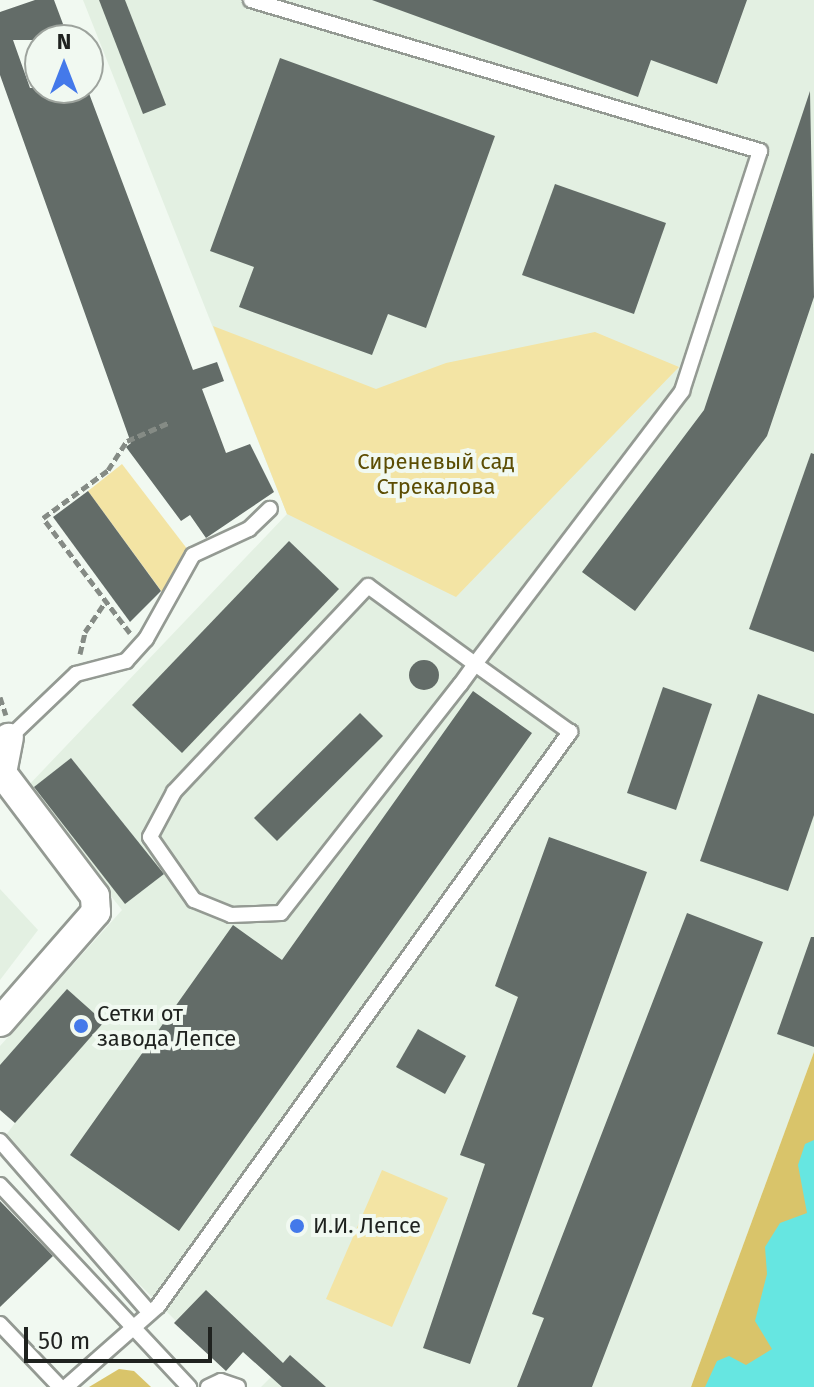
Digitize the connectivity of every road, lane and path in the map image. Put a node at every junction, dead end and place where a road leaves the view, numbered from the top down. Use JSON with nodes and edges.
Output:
{"nodes":[{"id":1,"x":251,"y":0,"type":"edge"},
{"id":2,"x":168,"y":423,"type":"dead end"},
{"id":3,"x":270,"y":509,"type":"dead end"},
{"id":4,"x":105,"y":602,"type":"junction"},
{"id":5,"x":146,"y":639,"type":"junction"},
{"id":6,"x":475,"y":664,"type":"junction"},
{"id":7,"x":76,"y":674,"type":"junction"},
{"id":8,"x":9,"y":738,"type":"joint"},
{"id":9,"x":1,"y":772,"type":"edge"},
{"id":10,"x":0,"y":1022,"type":"edge"},
{"id":11,"x":0,"y":1141,"type":"edge"},
{"id":12,"x":0,"y":1185,"type":"edge"},
{"id":13,"x":150,"y":1313,"type":"junction"},
{"id":14,"x":0,"y":1324,"type":"edge"},
{"id":15,"x":135,"y":1326,"type":"junction"},
{"id":16,"x":60,"y":1387,"type":"edge"},
{"id":17,"x":66,"y":1387,"type":"edge"},
{"id":18,"x":189,"y":1387,"type":"edge"},
{"id":19,"x":208,"y":1387,"type":"edge"},
{"id":20,"x":238,"y":1387,"type":"edge"}],
"edges":[{"from":1,"to":6,"type":"lane"},
{"from":2,"to":4,"type":"path"},
{"from":3,"to":5,"type":"lane"},
{"from":4,"to":5,"type":"path"},
{"from":4,"to":7,"type":"path"},
{"from":5,"to":7,"type":"lane"},
{"from":6,"to":6,"type":"lane"},
{"from":6,"to":13,"type":"lane"},
{"from":7,"to":8,"type":"lane"},
{"from":8,"to":9,"type":"street"},
{"from":9,"to":10,"type":"street"},
{"from":11,"to":13,"type":"lane"},
{"from":12,"to":15,"type":"lane"},
{"from":13,"to":15,"type":"lane"},
{"from":14,"to":16,"type":"lane"},
{"from":15,"to":17,"type":"lane"},
{"from":15,"to":18,"type":"lane"},
{"from":19,"to":20,"type":"lane"}]}
